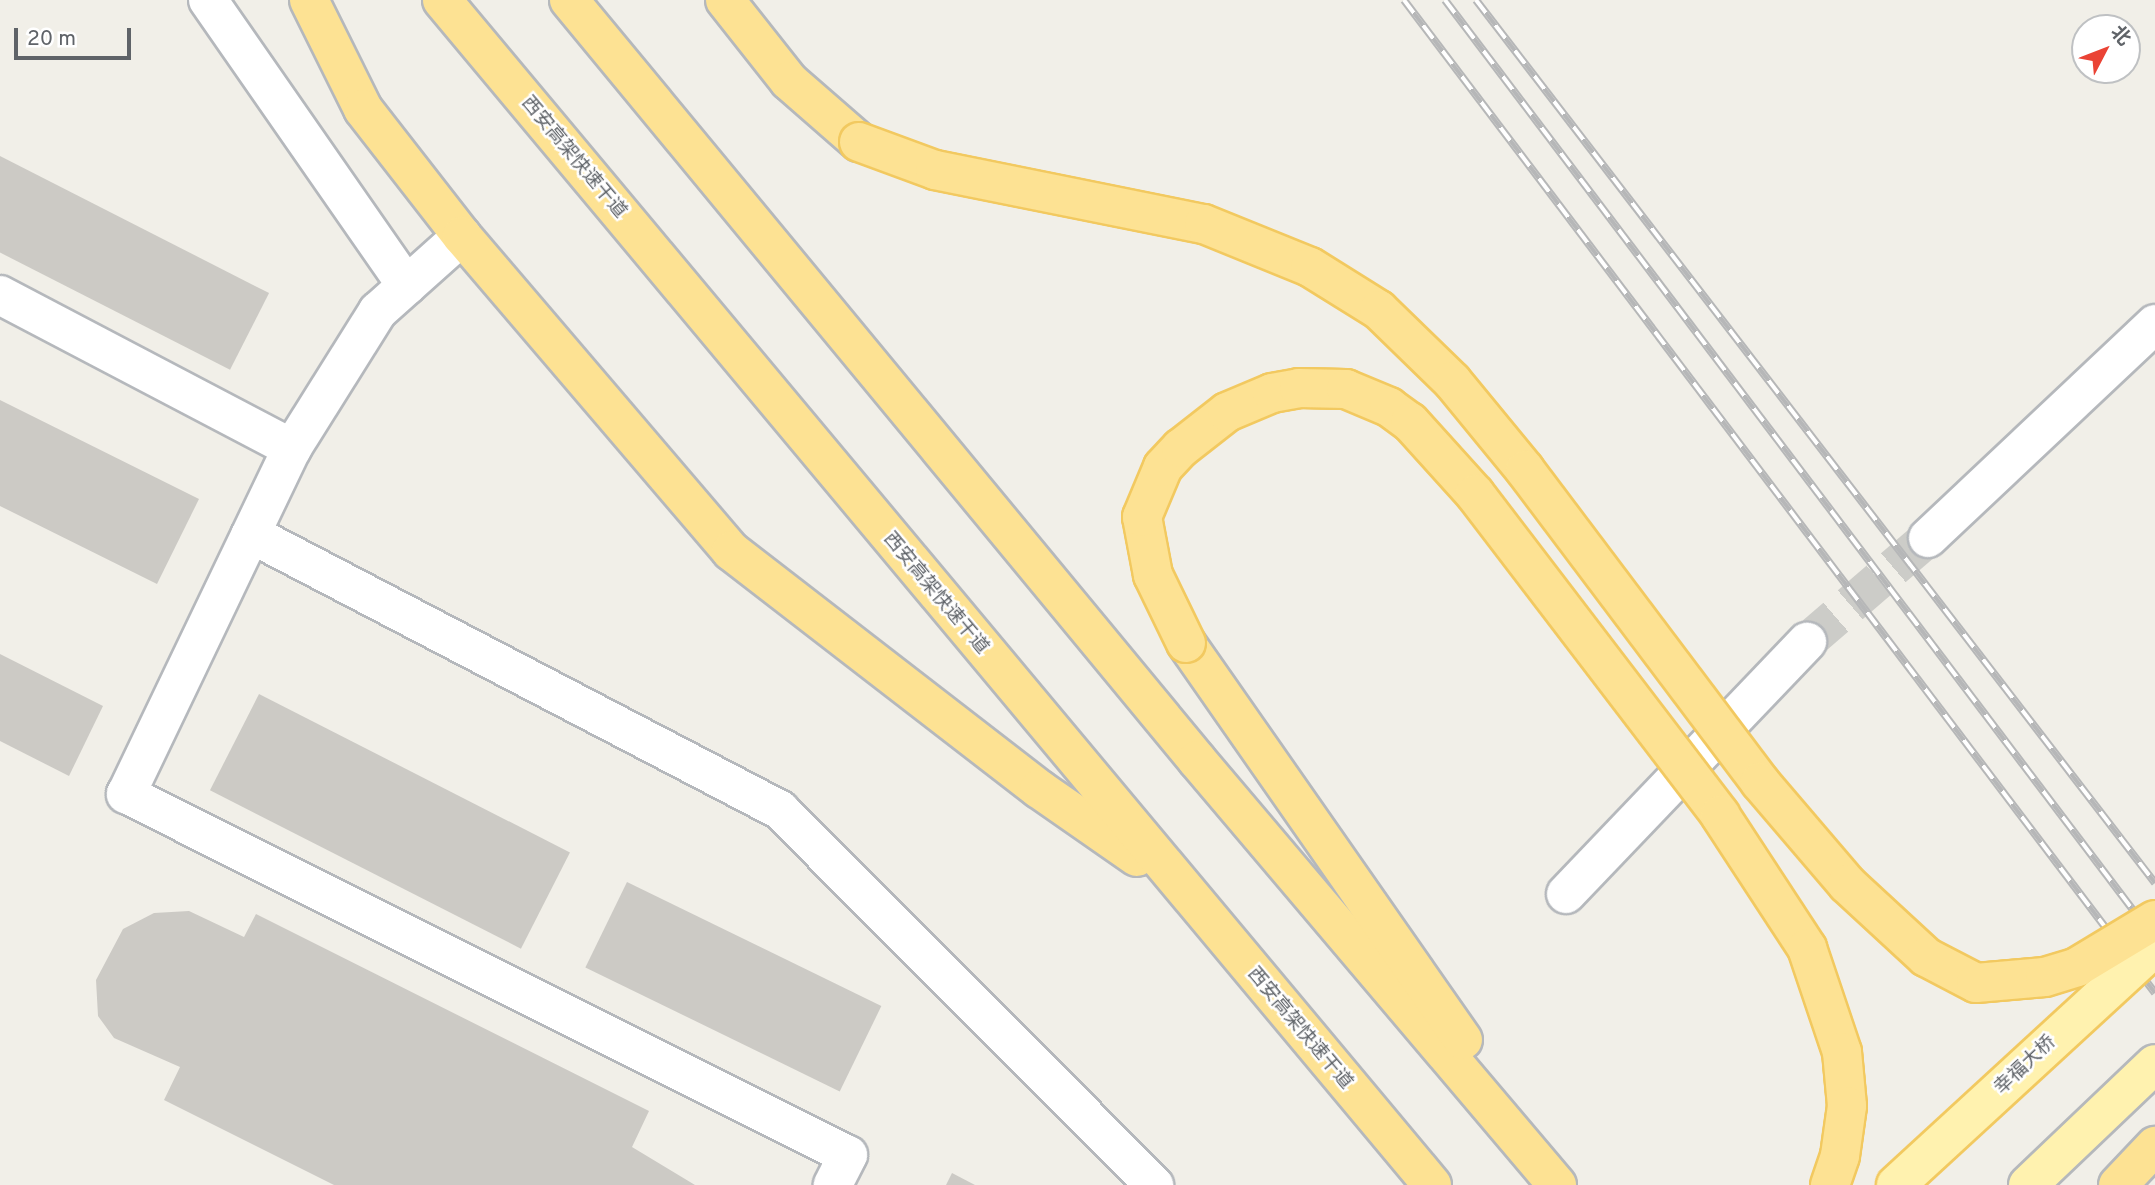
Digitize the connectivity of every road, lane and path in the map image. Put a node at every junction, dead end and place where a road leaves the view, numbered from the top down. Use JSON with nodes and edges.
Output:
{"nodes":[{"id":1,"x":208,"y":0,"type":"edge"},
{"id":2,"x":309,"y":0,"type":"edge"},
{"id":3,"x":442,"y":0,"type":"edge"},
{"id":4,"x":569,"y":0,"type":"edge"},
{"id":5,"x":725,"y":0,"type":"edge"},
{"id":6,"x":462,"y":236,"type":"junction"},
{"id":7,"x":407,"y":286,"type":"junction"},
{"id":8,"x":0,"y":295,"type":"edge"},
{"id":9,"x":2155,"y":324,"type":"edge"},
{"id":10,"x":292,"y":448,"type":"junction"},
{"id":11,"x":251,"y":534,"type":"junction"},
{"id":12,"x":1927,"y":538,"type":"tunnel mouth"},
{"id":13,"x":1808,"y":642,"type":"tunnel mouth"},
{"id":14,"x":1178,"y":886,"type":"junction"},
{"id":15,"x":1566,"y":894,"type":"dead end"},
{"id":16,"x":2155,"y":920,"type":"edge"},
{"id":17,"x":2155,"y":947,"type":"edge"},
{"id":18,"x":2155,"y":1064,"type":"edge"},
{"id":19,"x":2155,"y":1146,"type":"edge"},
{"id":20,"x":833,"y":1185,"type":"edge"},
{"id":21,"x":1154,"y":1185,"type":"edge"},
{"id":22,"x":1432,"y":1185,"type":"edge"},
{"id":23,"x":1557,"y":1185,"type":"edge"},
{"id":24,"x":1564,"y":1185,"type":"edge"},
{"id":25,"x":1830,"y":1185,"type":"edge"},
{"id":26,"x":1896,"y":1185,"type":"edge"},
{"id":27,"x":2028,"y":1185,"type":"edge"},
{"id":28,"x":2118,"y":1185,"type":"edge"}],
"edges":[{"from":1,"to":7,"type":"lane"},
{"from":2,"to":6,"type":"highway"},
{"from":3,"to":14,"type":"highway","name":"西安高架快速干道"},
{"from":4,"to":23,"type":"highway"},
{"from":5,"to":16,"type":"highway","bridge":true},
{"from":6,"to":7,"type":"lane"},
{"from":6,"to":14,"type":"highway"},
{"from":7,"to":10,"type":"lane"},
{"from":8,"to":10,"type":"lane"},
{"from":9,"to":12,"type":"lane"},
{"from":10,"to":11,"type":"lane"},
{"from":11,"to":20,"type":"lane"},
{"from":11,"to":21,"type":"lane"},
{"from":13,"to":15,"type":"lane"},
{"from":14,"to":22,"type":"highway","name":"西安高架快速干道"},
{"from":17,"to":26,"type":"main road","name":"幸福大桥","bridge":true},
{"from":18,"to":27,"type":"main road"},
{"from":19,"to":28,"type":"highway"},
{"from":24,"to":25,"type":"highway","bridge":true}]}
